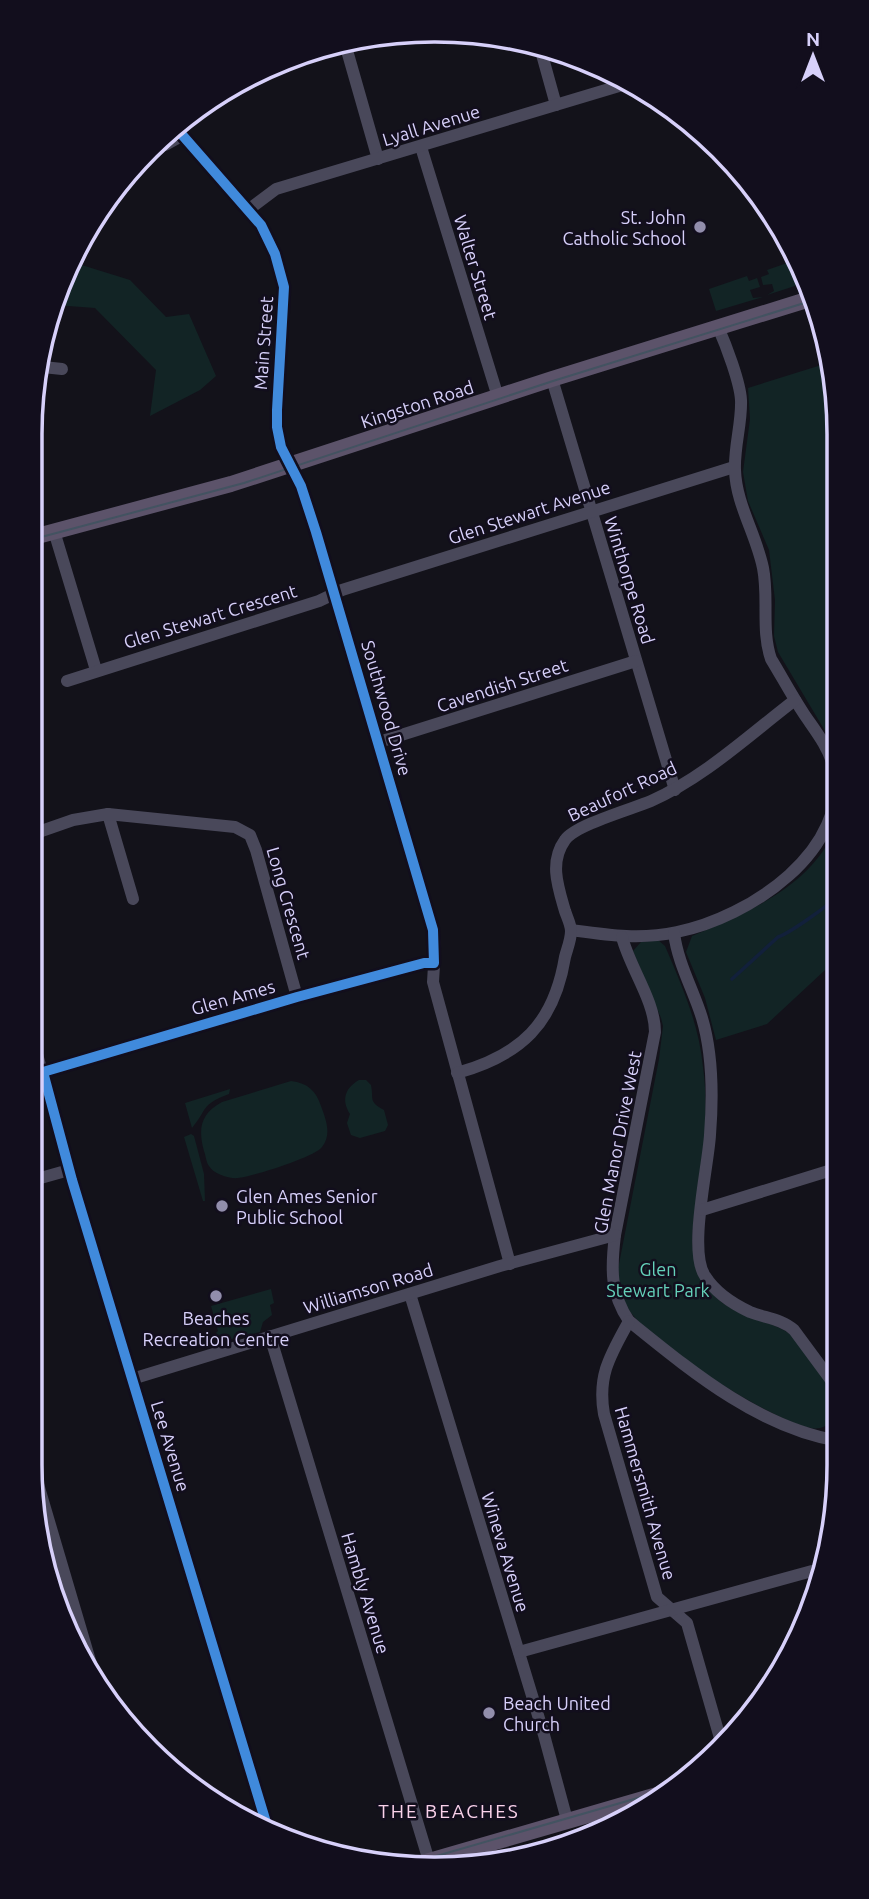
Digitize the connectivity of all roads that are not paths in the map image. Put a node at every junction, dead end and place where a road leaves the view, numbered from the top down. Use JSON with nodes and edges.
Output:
{"nodes":[{"id":1,"x":347,"y":52,"type":"edge"},
{"id":2,"x":543,"y":57,"type":"edge"},
{"id":3,"x":616,"y":87,"type":"edge"},
{"id":4,"x":556,"y":105,"type":"junction"},
{"id":5,"x":182,"y":134,"type":"edge"},
{"id":6,"x":421,"y":147,"type":"junction"},
{"id":7,"x":378,"y":159,"type":"junction"},
{"id":8,"x":248,"y":210,"type":"junction"},
{"id":9,"x":803,"y":301,"type":"edge"},
{"id":10,"x":718,"y":327,"type":"junction"},
{"id":11,"x":48,"y":368,"type":"edge"},
{"id":12,"x":62,"y":369,"type":"dead end"},
{"id":13,"x":552,"y":379,"type":"junction"},
{"id":14,"x":498,"y":397,"type":"junction"},
{"id":15,"x":290,"y":466,"type":"junction"},
{"id":16,"x":734,"y":467,"type":"junction"},
{"id":17,"x":591,"y":511,"type":"junction"},
{"id":18,"x":54,"y":531,"type":"junction"},
{"id":19,"x":42,"y":534,"type":"edge"},
{"id":20,"x":335,"y":594,"type":"junction"},
{"id":21,"x":636,"y":661,"type":"junction"},
{"id":22,"x":96,"y":670,"type":"junction"},
{"id":23,"x":67,"y":681,"type":"dead end"},
{"id":24,"x":795,"y":700,"type":"junction"},
{"id":25,"x":379,"y":742,"type":"junction"},
{"id":26,"x":827,"y":753,"type":"edge"},
{"id":27,"x":675,"y":790,"type":"junction"},
{"id":28,"x":108,"y":814,"type":"junction"},
{"id":29,"x":827,"y":822,"type":"edge"},
{"id":30,"x":42,"y":831,"type":"edge"},
{"id":31,"x":133,"y":900,"type":"dead end"},
{"id":32,"x":571,"y":930,"type":"junction"},
{"id":33,"x":674,"y":933,"type":"junction"},
{"id":34,"x":622,"y":937,"type":"junction"},
{"id":35,"x":434,"y":963,"type":"junction"},
{"id":36,"x":297,"y":997,"type":"junction"},
{"id":37,"x":42,"y":1069,"type":"edge"},
{"id":38,"x":43,"y":1072,"type":"junction"},
{"id":39,"x":457,"y":1073,"type":"junction"},
{"id":40,"x":69,"y":1170,"type":"junction"},
{"id":41,"x":827,"y":1171,"type":"edge"},
{"id":42,"x":42,"y":1178,"type":"edge"},
{"id":43,"x":702,"y":1210,"type":"junction"},
{"id":44,"x":615,"y":1235,"type":"junction"},
{"id":45,"x":510,"y":1264,"type":"junction"},
{"id":46,"x":410,"y":1294,"type":"junction"},
{"id":47,"x":629,"y":1321,"type":"junction"},
{"id":48,"x":270,"y":1336,"type":"junction"},
{"id":49,"x":827,"y":1375,"type":"edge"},
{"id":50,"x":132,"y":1379,"type":"junction"},
{"id":51,"x":827,"y":1439,"type":"edge"},
{"id":52,"x":44,"y":1504,"type":"edge"},
{"id":53,"x":812,"y":1571,"type":"dead end"},
{"id":54,"x":674,"y":1609,"type":"junction"},
{"id":55,"x":87,"y":1646,"type":"edge"},
{"id":56,"x":519,"y":1652,"type":"junction"},
{"id":57,"x":719,"y":1735,"type":"edge"},
{"id":58,"x":605,"y":1818,"type":"edge"},
{"id":59,"x":265,"y":1819,"type":"edge"},
{"id":60,"x":567,"y":1820,"type":"junction"},
{"id":61,"x":475,"y":1855,"type":"edge"},
{"id":62,"x":422,"y":1857,"type":"edge"}],
"edges":[{"from":1,"to":7,"type":"street"},
{"from":2,"to":4,"type":"street"},
{"from":3,"to":4,"type":"street","name":"Lyall Avenue"},
{"from":4,"to":6,"type":"street","name":"Lyall Avenue"},
{"from":5,"to":8,"type":"street","name":"Main Street"},
{"from":6,"to":7,"type":"street","name":"Lyall Avenue"},
{"from":6,"to":14,"type":"street","name":"Walter Street"},
{"from":7,"to":8,"type":"street","name":"Lyall Avenue"},
{"from":8,"to":15,"type":"street","name":"Main Street"},
{"from":9,"to":10,"type":"main road","name":"Kingston Road"},
{"from":10,"to":13,"type":"main road","name":"Kingston Road"},
{"from":10,"to":16,"type":"street"},
{"from":11,"to":12,"type":"street"},
{"from":13,"to":14,"type":"main road","name":"Kingston Road"},
{"from":13,"to":17,"type":"street","name":"Winthorpe Road"},
{"from":14,"to":15,"type":"main road","name":"Kingston Road"},
{"from":15,"to":18,"type":"main road","name":"Kingston Road"},
{"from":15,"to":20,"type":"street","name":"Southwood Drive"},
{"from":16,"to":17,"type":"street","name":"Glen Stewart Avenue"},
{"from":16,"to":24,"type":"street"},
{"from":17,"to":20,"type":"street","name":"Glen Stewart Avenue"},
{"from":17,"to":21,"type":"street","name":"Winthorpe Road"},
{"from":18,"to":19,"type":"main road","name":"Kingston Road"},
{"from":18,"to":22,"type":"street"},
{"from":20,"to":22,"type":"street","name":"Glen Stewart Crescent"},
{"from":20,"to":25,"type":"street","name":"Southwood Drive"},
{"from":21,"to":25,"type":"street","name":"Cavendish Street"},
{"from":21,"to":27,"type":"street","name":"Winthorpe Road"},
{"from":22,"to":23,"type":"street","name":"Glen Stewart Crescent"},
{"from":24,"to":26,"type":"street"},
{"from":24,"to":27,"type":"street","name":"Beaufort Road"},
{"from":25,"to":35,"type":"street","name":"Southwood Drive"},
{"from":27,"to":32,"type":"street","name":"Beaufort Road"},
{"from":28,"to":30,"type":"street","name":"Long Crescent"},
{"from":28,"to":31,"type":"street"},
{"from":28,"to":36,"type":"street","name":"Long Crescent"},
{"from":29,"to":33,"type":"street"},
{"from":32,"to":34,"type":"street"},
{"from":32,"to":39,"type":"street","name":"Beaufort Road"},
{"from":33,"to":34,"type":"street"},
{"from":33,"to":43,"type":"street"},
{"from":34,"to":44,"type":"street","name":"Glen Manor Drive West"},
{"from":35,"to":36,"type":"street","name":"Glen Ames"},
{"from":35,"to":39,"type":"street","name":"Southwood Drive"},
{"from":36,"to":38,"type":"street","name":"Glen Ames"},
{"from":37,"to":38,"type":"street","name":"Lee Avenue"},
{"from":38,"to":40,"type":"street","name":"Lee Avenue"},
{"from":39,"to":45,"type":"street","name":"Southwood Drive"},
{"from":40,"to":42,"type":"street"},
{"from":40,"to":50,"type":"street","name":"Lee Avenue"},
{"from":41,"to":43,"type":"street"},
{"from":43,"to":49,"type":"street"},
{"from":44,"to":45,"type":"street","name":"Williamson Road"},
{"from":44,"to":47,"type":"street","name":"Glen Manor Drive West"},
{"from":45,"to":46,"type":"street","name":"Williamson Road"},
{"from":46,"to":48,"type":"street","name":"Williamson Road"},
{"from":46,"to":56,"type":"street","name":"Wineva Avenue"},
{"from":47,"to":51,"type":"street","name":"Glen Manor Drive West"},
{"from":47,"to":54,"type":"street","name":"Hammersmith Avenue"},
{"from":48,"to":50,"type":"street","name":"Williamson Road"},
{"from":48,"to":62,"type":"street","name":"Hambly Avenue"},
{"from":50,"to":59,"type":"street","name":"Lee Avenue"},
{"from":52,"to":55,"type":"street"},
{"from":53,"to":54,"type":"street"},
{"from":54,"to":56,"type":"street"},
{"from":54,"to":57,"type":"street","name":"Hammersmith Avenue"},
{"from":56,"to":60,"type":"street","name":"Wineva Avenue"},
{"from":58,"to":60,"type":"main road"},
{"from":60,"to":61,"type":"main road"}]}
